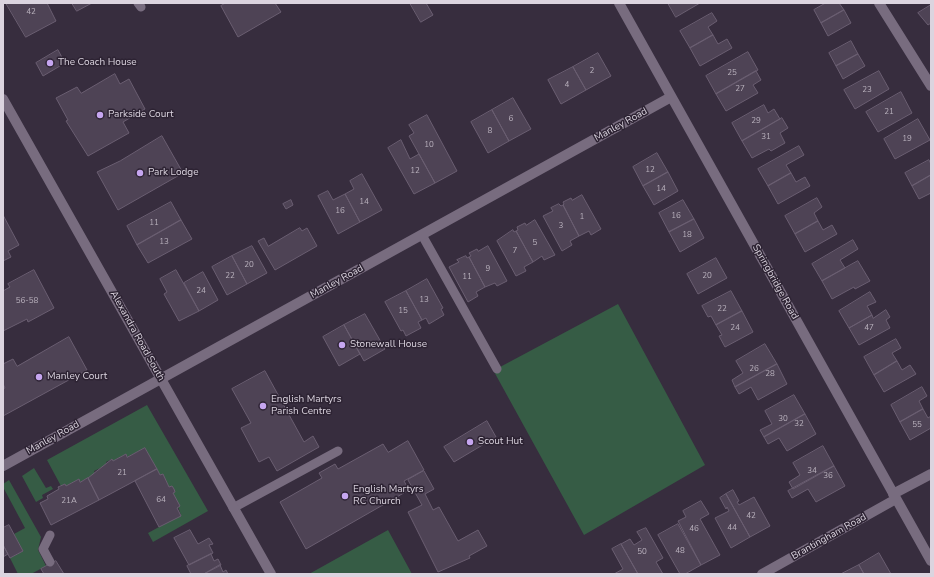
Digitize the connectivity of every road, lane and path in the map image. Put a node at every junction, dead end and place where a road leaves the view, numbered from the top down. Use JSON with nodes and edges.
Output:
{"nodes":[{"id":1,"x":619,"y":3,"type":"edge"},
{"id":2,"x":879,"y":3,"type":"edge"},
{"id":3,"x":931,"y":86,"type":"edge"},
{"id":4,"x":671,"y":97,"type":"junction"},
{"id":5,"x":3,"y":99,"type":"edge"},
{"id":6,"x":422,"y":235,"type":"junction"},
{"id":7,"x":496,"y":369,"type":"dead end"},
{"id":8,"x":161,"y":379,"type":"junction"},
{"id":9,"x":338,"y":451,"type":"dead end"},
{"id":10,"x":3,"y":466,"type":"edge"},
{"id":11,"x":931,"y":474,"type":"edge"},
{"id":12,"x":895,"y":497,"type":"junction"},
{"id":13,"x":234,"y":508,"type":"junction"},
{"id":14,"x":50,"y":535,"type":"dead end"},
{"id":15,"x":931,"y":561,"type":"edge"},
{"id":16,"x":50,"y":562,"type":"dead end"},
{"id":17,"x":270,"y":574,"type":"edge"},
{"id":18,"x":762,"y":574,"type":"edge"}],
"edges":[{"from":1,"to":4,"type":"street","name":"Springbridge Road"},
{"from":2,"to":3,"type":"street"},
{"from":4,"to":6,"type":"street","name":"Manley Road"},
{"from":4,"to":12,"type":"street","name":"Springbridge Road"},
{"from":5,"to":8,"type":"street","name":"Alexandra Road South"},
{"from":6,"to":7,"type":"lane"},
{"from":6,"to":8,"type":"street","name":"Manley Road"},
{"from":8,"to":10,"type":"street","name":"Manley Road"},
{"from":8,"to":13,"type":"street","name":"Alexandra Road South"},
{"from":9,"to":13,"type":"lane"},
{"from":11,"to":12,"type":"street","name":"Brantingham Road"},
{"from":12,"to":15,"type":"street","name":"Springbridge Road"},
{"from":12,"to":18,"type":"street","name":"Brantingham Road"},
{"from":13,"to":17,"type":"street","name":"Alexandra Road South"},
{"from":14,"to":16,"type":"lane"}]}
